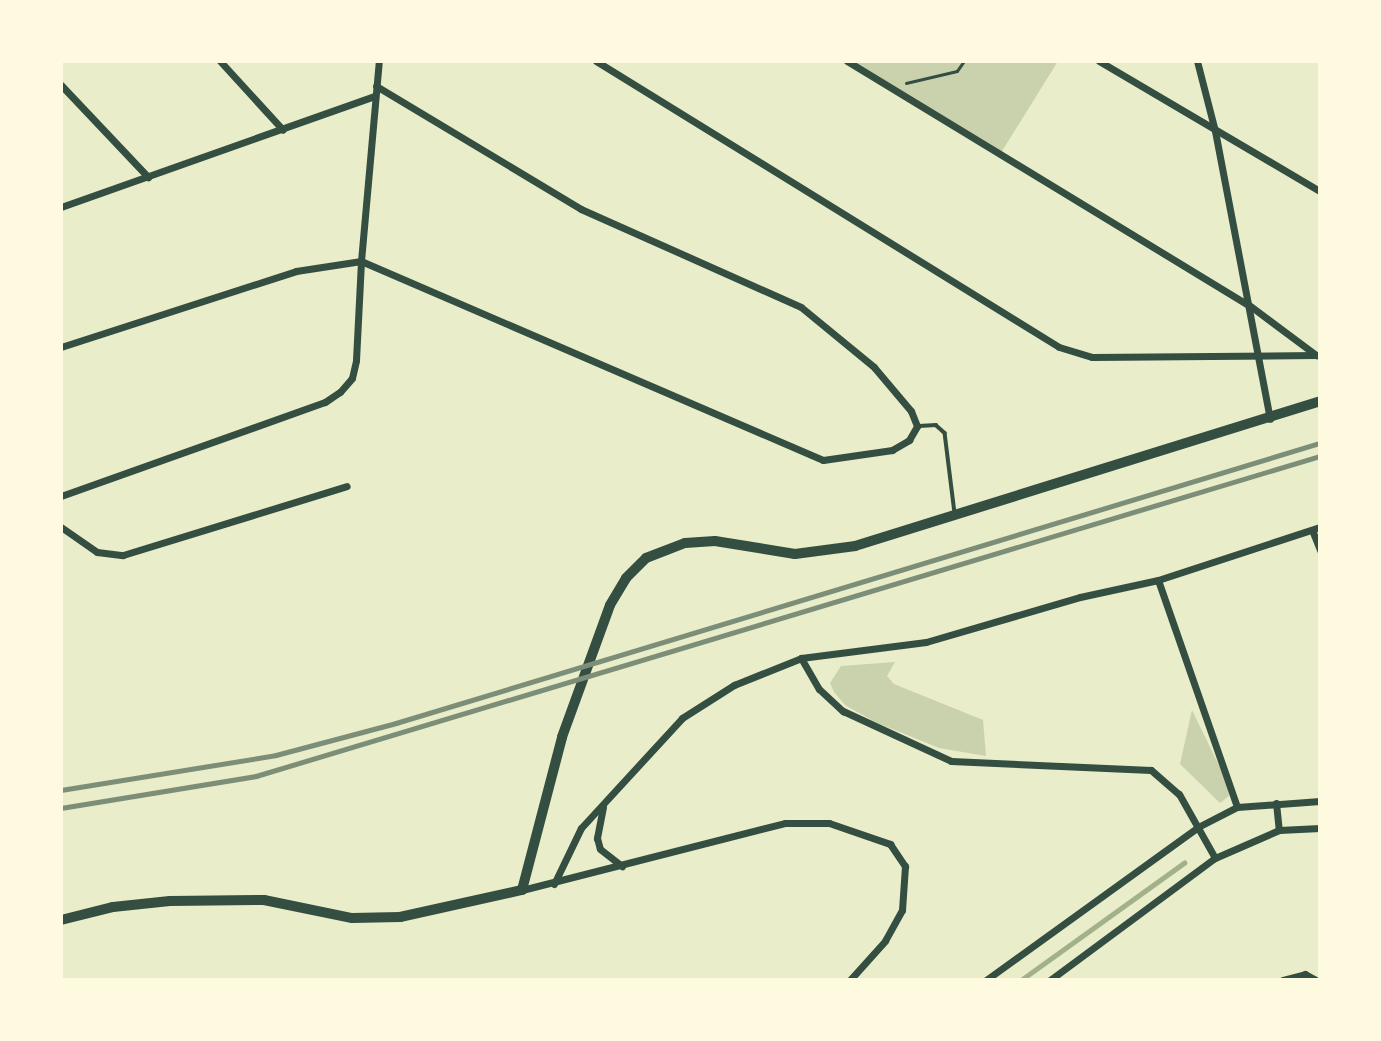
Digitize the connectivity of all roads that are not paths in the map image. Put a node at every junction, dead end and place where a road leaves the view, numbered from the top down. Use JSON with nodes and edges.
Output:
{"nodes":[{"id":1,"x":220,"y":61,"type":"edge"},
{"id":2,"x":379,"y":61,"type":"edge"},
{"id":3,"x":596,"y":61,"type":"edge"},
{"id":4,"x":847,"y":61,"type":"edge"},
{"id":5,"x":1099,"y":61,"type":"edge"},
{"id":6,"x":1197,"y":61,"type":"edge"},
{"id":7,"x":61,"y":85,"type":"edge"},
{"id":8,"x":376,"y":86,"type":"junction"},
{"id":9,"x":375,"y":96,"type":"junction"},
{"id":10,"x":283,"y":130,"type":"junction"},
{"id":11,"x":1215,"y":131,"type":"junction"},
{"id":12,"x":148,"y":177,"type":"junction"},
{"id":13,"x":1320,"y":191,"type":"edge"},
{"id":14,"x":61,"y":207,"type":"edge"},
{"id":15,"x":361,"y":261,"type":"junction"},
{"id":16,"x":1249,"y":305,"type":"junction"},
{"id":17,"x":61,"y":347,"type":"edge"},
{"id":18,"x":1256,"y":356,"type":"junction"},
{"id":19,"x":1318,"y":356,"type":"edge"},
{"id":20,"x":1320,"y":401,"type":"edge"},
{"id":21,"x":1271,"y":420,"type":"junction"},
{"id":22,"x":917,"y":426,"type":"junction"},
{"id":23,"x":347,"y":486,"type":"dead end"},
{"id":24,"x":61,"y":496,"type":"edge"},
{"id":25,"x":956,"y":515,"type":"junction"},
{"id":26,"x":61,"y":527,"type":"edge"},
{"id":27,"x":1316,"y":528,"type":"edge"},
{"id":28,"x":1320,"y":550,"type":"edge"},
{"id":29,"x":1158,"y":580,"type":"junction"},
{"id":30,"x":802,"y":658,"type":"junction"},
{"id":31,"x":1320,"y":801,"type":"edge"},
{"id":32,"x":1276,"y":803,"type":"junction"},
{"id":33,"x":603,"y":806,"type":"junction"},
{"id":34,"x":1237,"y":807,"type":"junction"},
{"id":35,"x":1198,"y":827,"type":"junction"},
{"id":36,"x":1320,"y":828,"type":"edge"},
{"id":37,"x":1279,"y":830,"type":"junction"},
{"id":38,"x":1215,"y":859,"type":"junction"},
{"id":39,"x":623,"y":866,"type":"junction"},
{"id":40,"x":554,"y":884,"type":"junction"},
{"id":41,"x":522,"y":890,"type":"junction"},
{"id":42,"x":61,"y":920,"type":"edge"},
{"id":43,"x":850,"y":980,"type":"edge"},
{"id":44,"x":986,"y":980,"type":"edge"},
{"id":45,"x":1050,"y":980,"type":"edge"},
{"id":46,"x":1283,"y":980,"type":"edge"},
{"id":47,"x":1316,"y":980,"type":"edge"}],
"edges":[{"from":1,"to":10,"type":"street"},
{"from":2,"to":8,"type":"street"},
{"from":3,"to":18,"type":"street"},
{"from":4,"to":16,"type":"street"},
{"from":5,"to":11,"type":"street"},
{"from":6,"to":11,"type":"street"},
{"from":7,"to":12,"type":"street"},
{"from":8,"to":9,"type":"street"},
{"from":8,"to":22,"type":"street"},
{"from":9,"to":10,"type":"street"},
{"from":9,"to":15,"type":"street"},
{"from":10,"to":12,"type":"street"},
{"from":11,"to":13,"type":"street"},
{"from":11,"to":16,"type":"street"},
{"from":12,"to":14,"type":"street"},
{"from":15,"to":17,"type":"street"},
{"from":15,"to":22,"type":"street"},
{"from":15,"to":24,"type":"street"},
{"from":16,"to":18,"type":"street"},
{"from":16,"to":19,"type":"street"},
{"from":18,"to":19,"type":"street"},
{"from":18,"to":21,"type":"street"},
{"from":20,"to":21,"type":"street"},
{"from":21,"to":25,"type":"street"},
{"from":22,"to":25,"type":"lane"},
{"from":23,"to":26,"type":"street"},
{"from":25,"to":41,"type":"street"},
{"from":27,"to":28,"type":"street"},
{"from":27,"to":29,"type":"street"},
{"from":29,"to":30,"type":"street"},
{"from":29,"to":34,"type":"street"},
{"from":30,"to":33,"type":"street"},
{"from":30,"to":35,"type":"street"},
{"from":31,"to":32,"type":"street"},
{"from":32,"to":34,"type":"street"},
{"from":32,"to":37,"type":"street"},
{"from":33,"to":39,"type":"street"},
{"from":33,"to":40,"type":"street"},
{"from":34,"to":35,"type":"street"},
{"from":35,"to":38,"type":"street"},
{"from":35,"to":44,"type":"street"},
{"from":36,"to":37,"type":"street"},
{"from":37,"to":38,"type":"street"},
{"from":38,"to":45,"type":"street"},
{"from":39,"to":40,"type":"street"},
{"from":39,"to":43,"type":"street"},
{"from":40,"to":41,"type":"street"},
{"from":41,"to":42,"type":"street"},
{"from":46,"to":47,"type":"street"}]}
